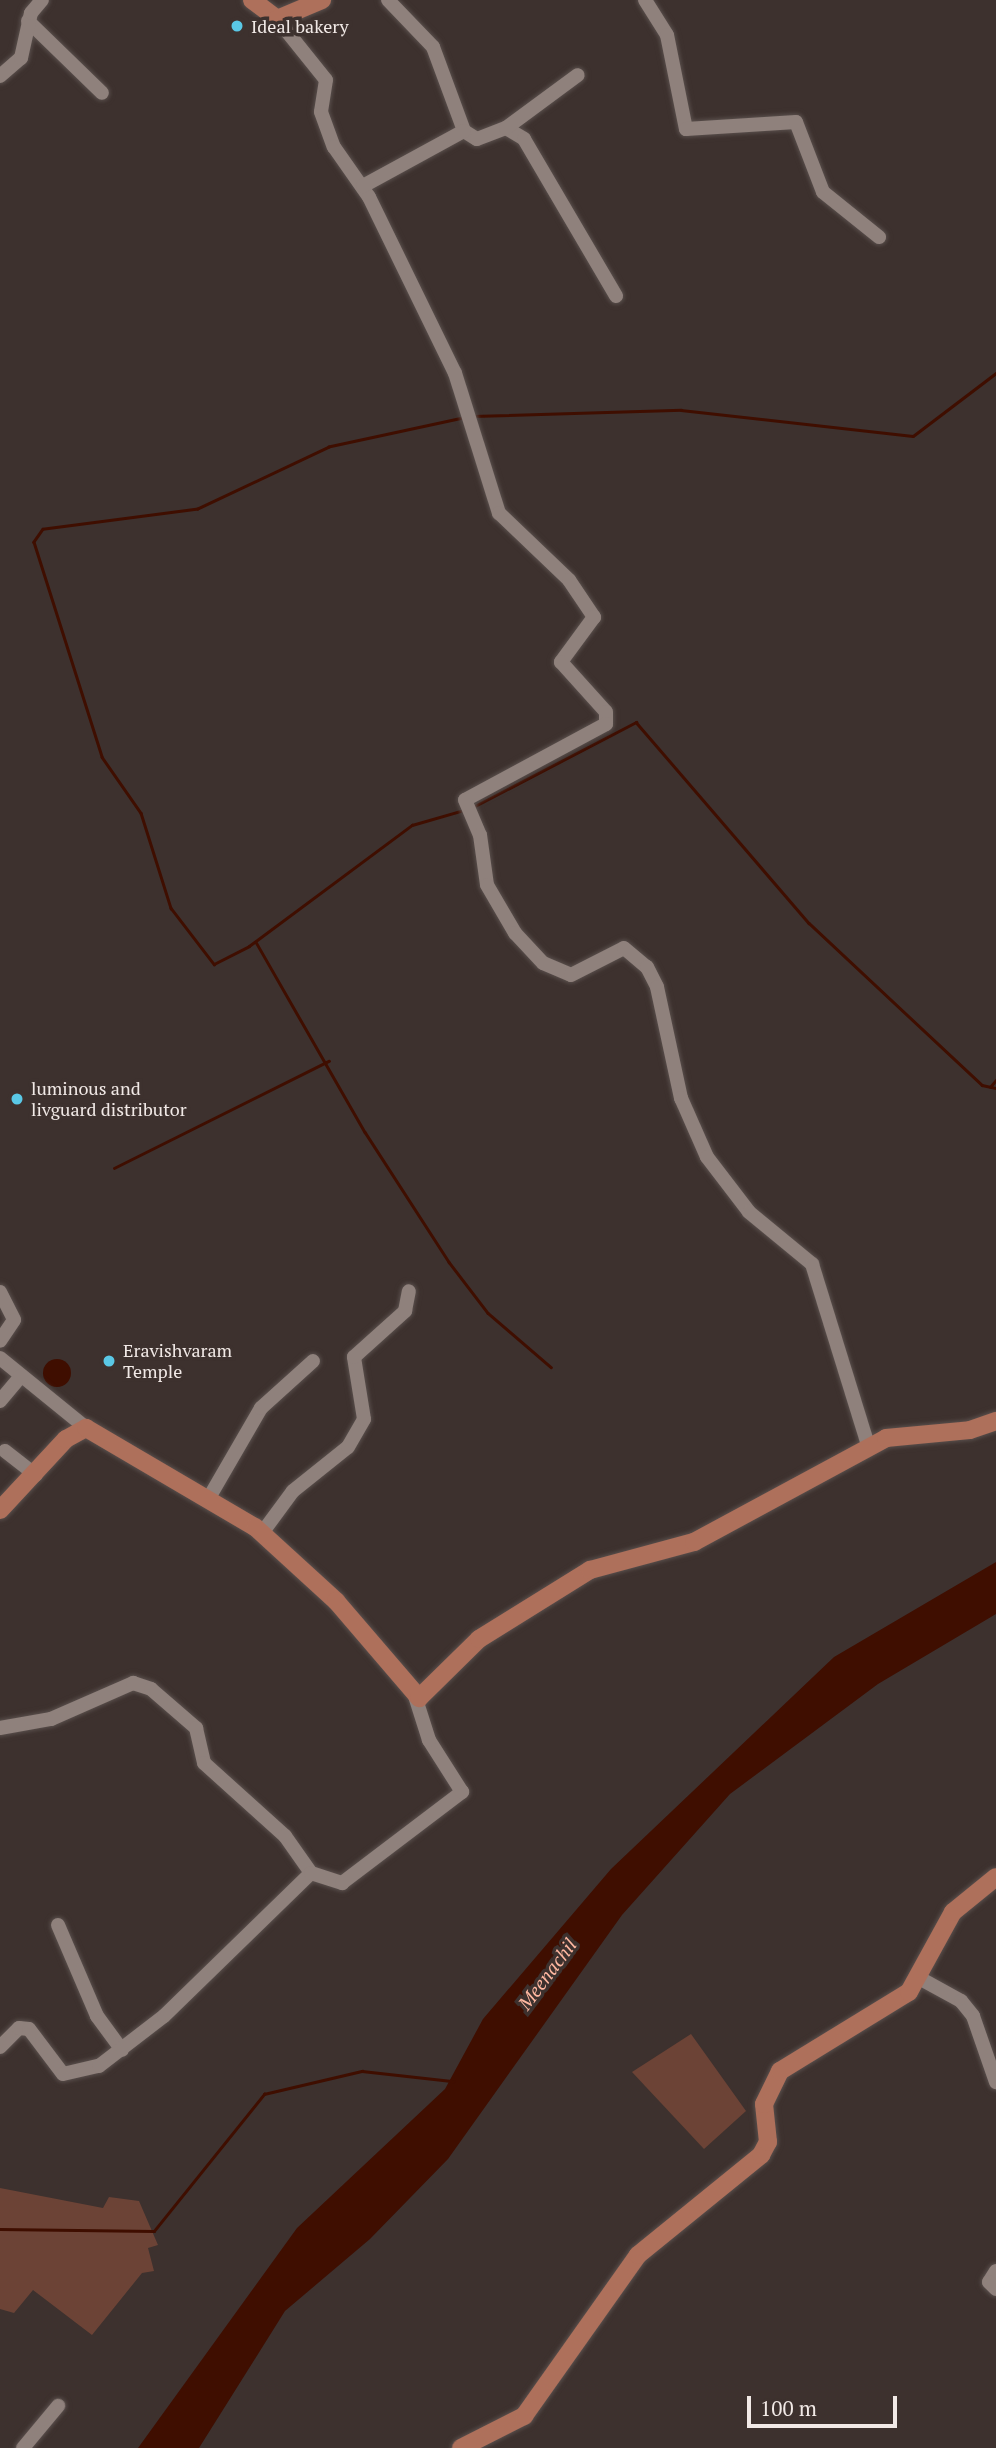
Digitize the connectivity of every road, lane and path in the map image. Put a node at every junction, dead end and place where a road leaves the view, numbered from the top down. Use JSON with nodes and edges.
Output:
{"nodes":[{"id":1,"x":42,"y":0,"type":"edge"},
{"id":2,"x":252,"y":0,"type":"edge"},
{"id":3,"x":322,"y":0,"type":"edge"},
{"id":4,"x":388,"y":0,"type":"edge"},
{"id":5,"x":645,"y":0,"type":"edge"},
{"id":6,"x":278,"y":19,"type":"junction"},
{"id":7,"x":29,"y":21,"type":"junction"},
{"id":8,"x":578,"y":75,"type":"dead end"},
{"id":9,"x":0,"y":76,"type":"edge"},
{"id":10,"x":103,"y":93,"type":"dead end"},
{"id":11,"x":506,"y":128,"type":"junction"},
{"id":12,"x":464,"y":131,"type":"junction"},
{"id":13,"x":363,"y":186,"type":"junction"},
{"id":14,"x":879,"y":237,"type":"dead end"},
{"id":15,"x":616,"y":296,"type":"dead end"},
{"id":16,"x":409,"y":1291,"type":"dead end"},
{"id":17,"x":0,"y":1292,"type":"edge"},
{"id":18,"x":0,"y":1341,"type":"edge"},
{"id":19,"x":0,"y":1358,"type":"edge"},
{"id":20,"x":313,"y":1361,"type":"dead end"},
{"id":21,"x":22,"y":1376,"type":"junction"},
{"id":22,"x":0,"y":1401,"type":"edge"},
{"id":23,"x":996,"y":1421,"type":"edge"},
{"id":24,"x":86,"y":1428,"type":"junction"},
{"id":25,"x":868,"y":1445,"type":"junction"},
{"id":26,"x":5,"y":1451,"type":"dead end"},
{"id":27,"x":36,"y":1475,"type":"junction"},
{"id":28,"x":209,"y":1496,"type":"junction"},
{"id":29,"x":0,"y":1510,"type":"edge"},
{"id":30,"x":261,"y":1533,"type":"junction"},
{"id":31,"x":415,"y":1696,"type":"junction"},
{"id":32,"x":0,"y":1728,"type":"edge"},
{"id":33,"x":311,"y":1873,"type":"junction"},
{"id":34,"x":996,"y":1877,"type":"edge"},
{"id":35,"x":58,"y":1924,"type":"dead end"},
{"id":36,"x":920,"y":1979,"type":"junction"},
{"id":37,"x":0,"y":2047,"type":"edge"},
{"id":38,"x":122,"y":2050,"type":"junction"},
{"id":39,"x":996,"y":2082,"type":"edge"},
{"id":40,"x":996,"y":2270,"type":"edge"},
{"id":41,"x":996,"y":2290,"type":"edge"},
{"id":42,"x":58,"y":2406,"type":"dead end"},
{"id":43,"x":23,"y":2448,"type":"edge"},
{"id":44,"x":461,"y":2448,"type":"edge"}],
"edges":[{"from":1,"to":7,"type":"street"},
{"from":2,"to":6,"type":"main road"},
{"from":3,"to":6,"type":"main road"},
{"from":4,"to":12,"type":"street"},
{"from":5,"to":14,"type":"street"},
{"from":6,"to":13,"type":"street"},
{"from":7,"to":9,"type":"street"},
{"from":7,"to":10,"type":"street"},
{"from":8,"to":11,"type":"street"},
{"from":11,"to":12,"type":"street"},
{"from":11,"to":15,"type":"street"},
{"from":12,"to":13,"type":"street"},
{"from":13,"to":25,"type":"street"},
{"from":16,"to":30,"type":"street"},
{"from":17,"to":18,"type":"street"},
{"from":19,"to":21,"type":"street"},
{"from":20,"to":28,"type":"street"},
{"from":21,"to":22,"type":"street"},
{"from":21,"to":24,"type":"street"},
{"from":23,"to":25,"type":"main road"},
{"from":24,"to":27,"type":"main road"},
{"from":24,"to":28,"type":"main road"},
{"from":25,"to":31,"type":"main road"},
{"from":26,"to":27,"type":"street"},
{"from":27,"to":29,"type":"main road"},
{"from":28,"to":30,"type":"main road"},
{"from":30,"to":31,"type":"main road"},
{"from":31,"to":33,"type":"street"},
{"from":32,"to":33,"type":"street"},
{"from":33,"to":38,"type":"street"},
{"from":34,"to":36,"type":"main road"},
{"from":35,"to":38,"type":"street"},
{"from":36,"to":39,"type":"street"},
{"from":36,"to":44,"type":"main road"},
{"from":37,"to":38,"type":"street"},
{"from":40,"to":41,"type":"street"},
{"from":42,"to":43,"type":"street"}]}
